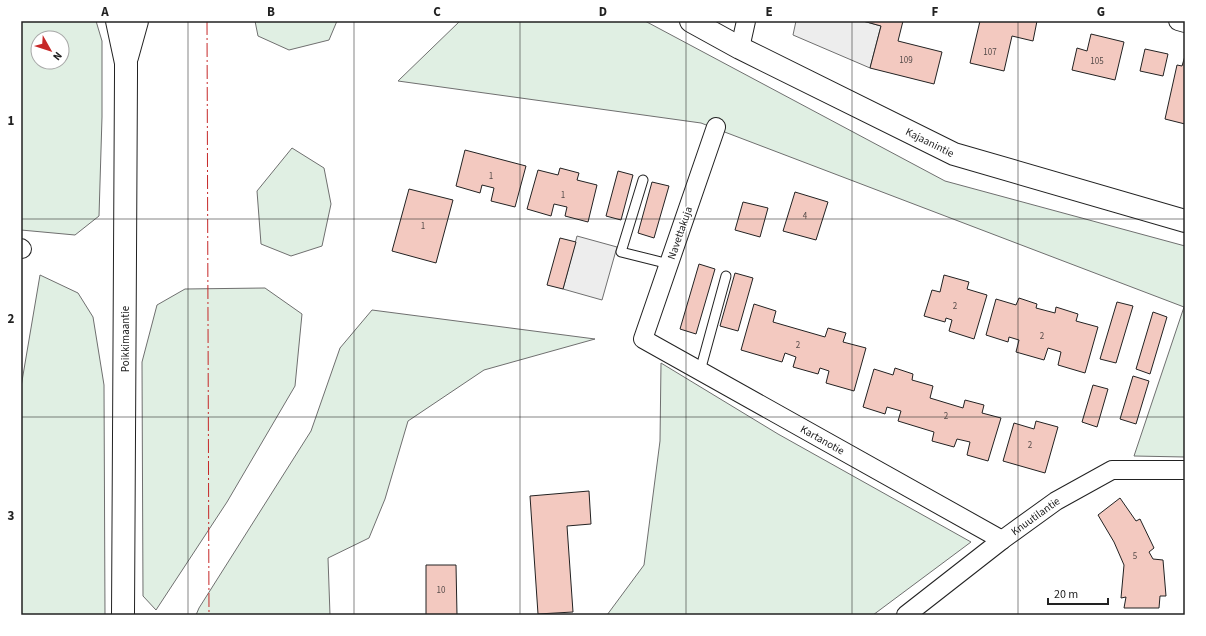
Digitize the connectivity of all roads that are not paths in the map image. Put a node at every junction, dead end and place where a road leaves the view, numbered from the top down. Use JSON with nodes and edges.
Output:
{"nodes":[{"id":1,"x":117,"y":21,"type":"edge"},
{"id":2,"x":137,"y":21,"type":"edge"},
{"id":3,"x":691,"y":21,"type":"edge"},
{"id":4,"x":746,"y":21,"type":"edge"},
{"id":5,"x":1178,"y":21,"type":"edge"},
{"id":6,"x":1185,"y":23,"type":"edge"},
{"id":7,"x":740,"y":48,"type":"junction"},
{"id":8,"x":126,"y":62,"type":"junction"},
{"id":9,"x":716,"y":127,"type":"dead end"},
{"id":10,"x":643,"y":180,"type":"dead end"},
{"id":11,"x":1185,"y":221,"type":"edge"},
{"id":12,"x":669,"y":264,"type":"junction"},
{"id":13,"x":726,"y":276,"type":"dead end"},
{"id":14,"x":643,"y":339,"type":"joint"},
{"id":15,"x":700,"y":371,"type":"junction"},
{"id":16,"x":1185,"y":470,"type":"edge"},
{"id":17,"x":1002,"y":540,"type":"junction"},
{"id":18,"x":926,"y":608,"type":"edge"},
{"id":19,"x":123,"y":615,"type":"edge"},
{"id":20,"x":906,"y":615,"type":"edge"}],
"edges":[{"from":1,"to":8,"type":"main road","name":"Poikkimaantie"},
{"from":2,"to":8,"type":"main road","name":"Poikkimaantie"},
{"from":3,"to":7,"type":"main road","name":"Kajaanintie"},
{"from":4,"to":7,"type":"street"},
{"from":5,"to":6,"type":"street"},
{"from":7,"to":11,"type":"main road","name":"Kajaanintie"},
{"from":8,"to":19,"type":"main road","name":"Poikkimaantie"},
{"from":9,"to":12,"type":"street","name":"Navettakuja"},
{"from":10,"to":12,"type":"lane"},
{"from":12,"to":14,"type":"street","name":"Navettakuja"},
{"from":13,"to":15,"type":"lane"},
{"from":14,"to":15,"type":"street","name":"Kartanotie"},
{"from":15,"to":17,"type":"street","name":"Kartanotie"},
{"from":16,"to":17,"type":"street","name":"Knuutilantie"},
{"from":17,"to":18,"type":"street","name":"Knuutilantie"},
{"from":18,"to":20,"type":"street","name":"Knuutilantie"}]}
